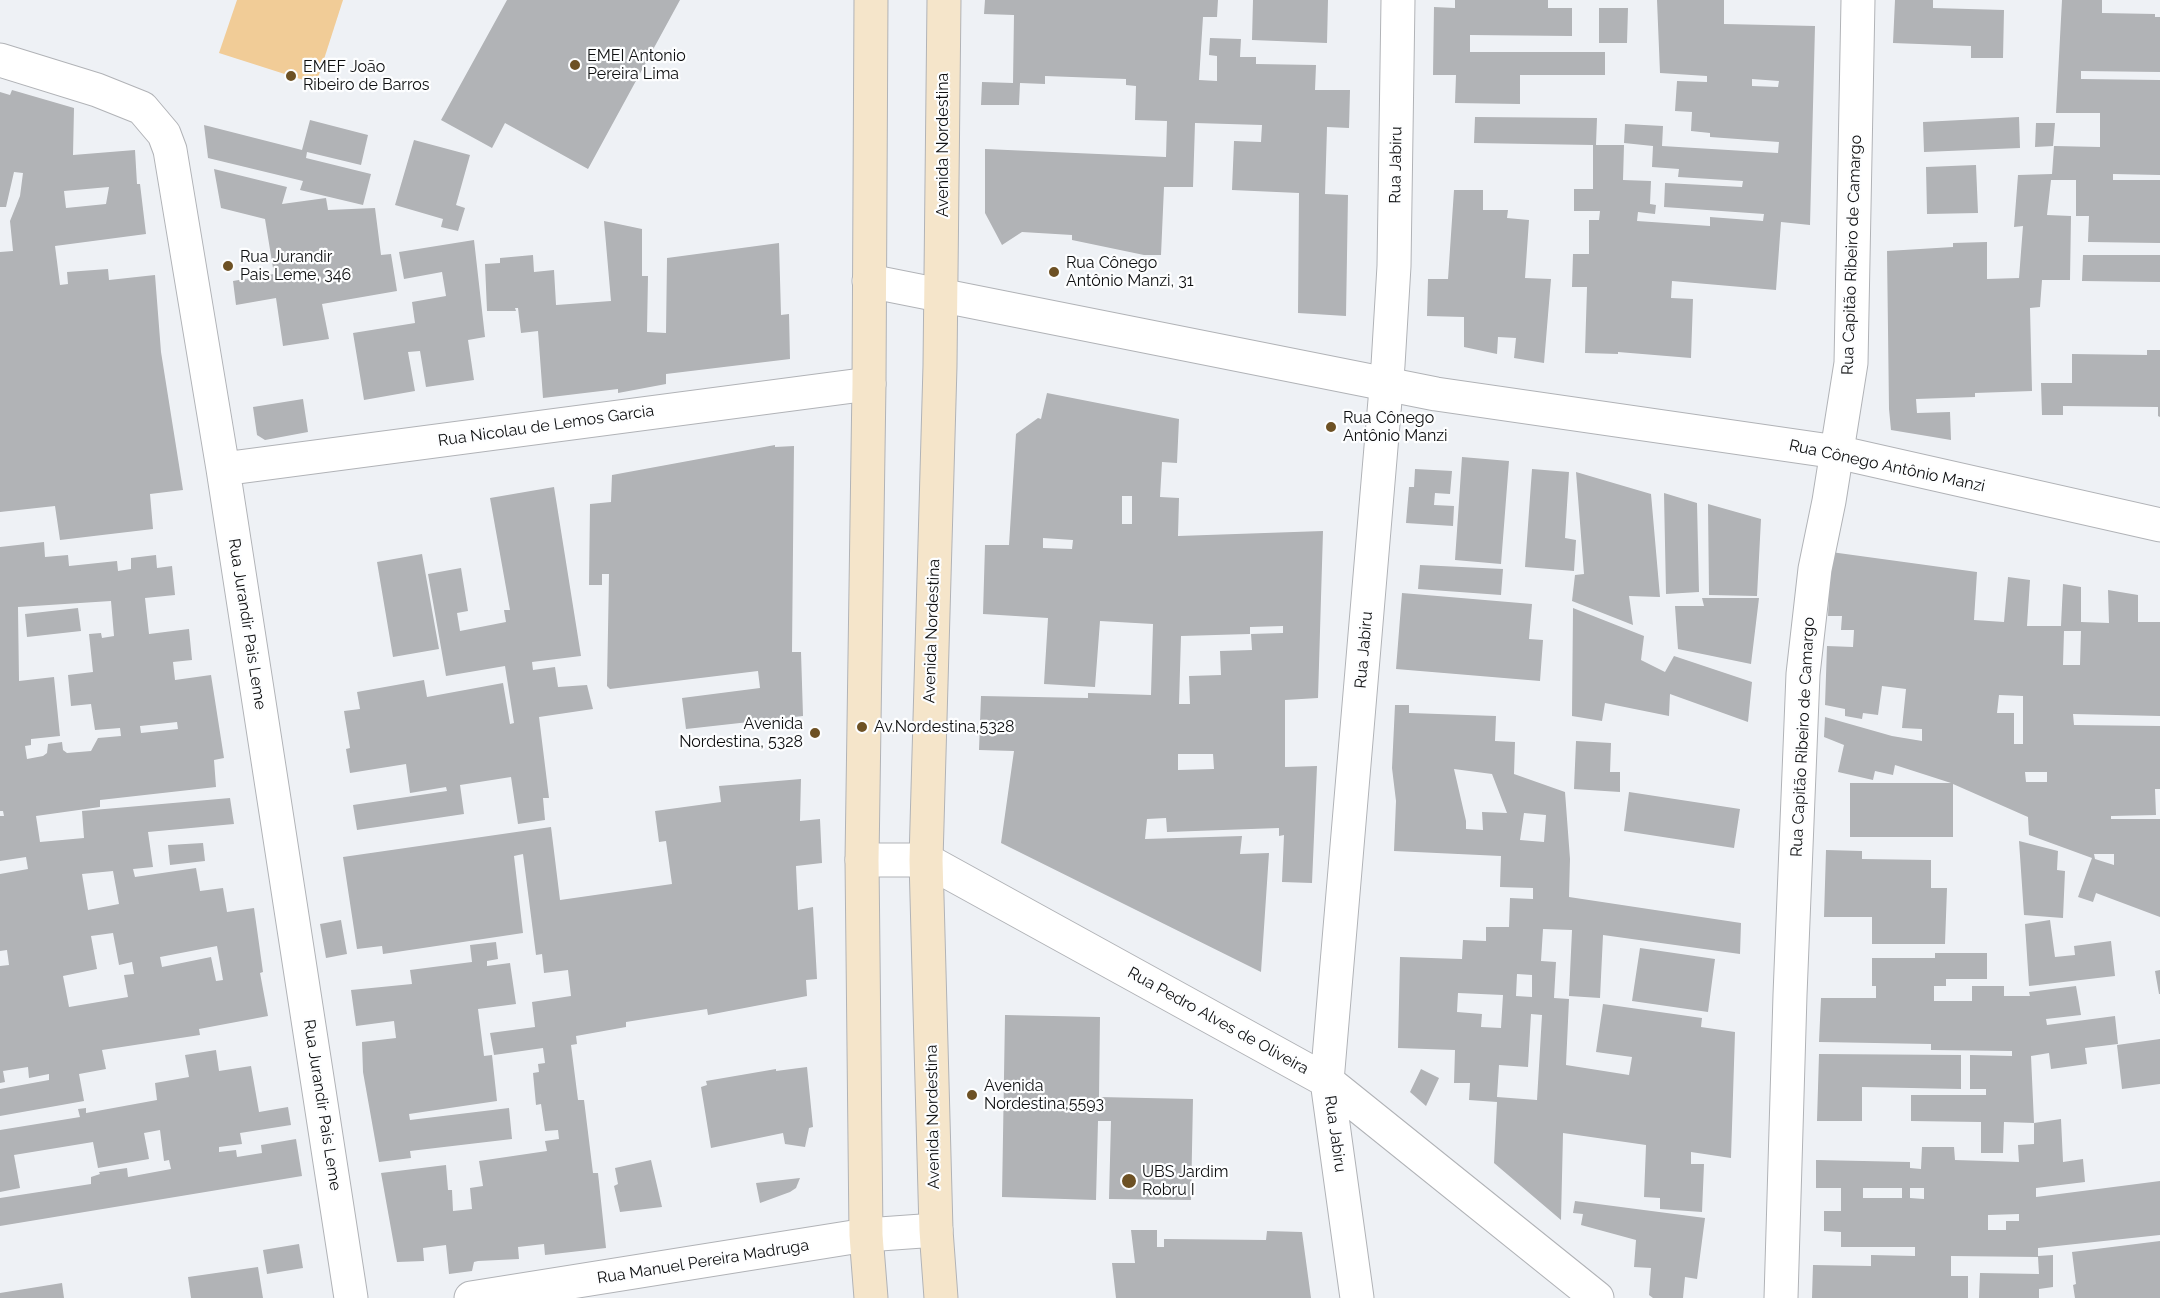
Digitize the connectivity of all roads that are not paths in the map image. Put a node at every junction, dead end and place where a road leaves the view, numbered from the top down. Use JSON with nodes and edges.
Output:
{"nodes":[{"id":1,"x":871,"y":0,"type":"edge"},
{"id":2,"x":944,"y":0,"type":"edge"},
{"id":3,"x":1398,"y":0,"type":"edge"},
{"id":4,"x":1858,"y":0,"type":"edge"},
{"id":5,"x":0,"y":60,"type":"edge"},
{"id":6,"x":868,"y":281,"type":"junction"},
{"id":7,"x":941,"y":296,"type":"junction"},
{"id":8,"x":869,"y":384,"type":"junction"},
{"id":9,"x":1386,"y":385,"type":"junction"},
{"id":10,"x":1837,"y":452,"type":"junction"},
{"id":11,"x":223,"y":469,"type":"junction"},
{"id":12,"x":2160,"y":525,"type":"edge"},
{"id":13,"x":862,"y":860,"type":"junction"},
{"id":14,"x":926,"y":860,"type":"junction"},
{"id":15,"x":1327,"y":1081,"type":"junction"},
{"id":16,"x":936,"y":1230,"type":"junction"},
{"id":17,"x":866,"y":1236,"type":"junction"},
{"id":18,"x":351,"y":1298,"type":"edge"},
{"id":19,"x":471,"y":1298,"type":"edge"},
{"id":20,"x":871,"y":1298,"type":"edge"},
{"id":21,"x":941,"y":1298,"type":"edge"},
{"id":22,"x":1357,"y":1298,"type":"edge"},
{"id":23,"x":1597,"y":1298,"type":"edge"},
{"id":24,"x":1781,"y":1298,"type":"edge"}],
"edges":[{"from":1,"to":6,"type":"main road"},
{"from":2,"to":7,"type":"main road","name":"Avenida Nordestina"},
{"from":3,"to":9,"type":"street","name":"Rua Jabiru"},
{"from":4,"to":10,"type":"street","name":"Rua Capitão Ribeiro de Camargo"},
{"from":5,"to":11,"type":"street","name":"Rua Jurandir Pais Leme"},
{"from":6,"to":7,"type":"street","name":"Rua Cônego Antônio Manzi"},
{"from":6,"to":8,"type":"main road"},
{"from":7,"to":9,"type":"street","name":"Rua Cônego Antônio Manzi"},
{"from":7,"to":14,"type":"main road","name":"Avenida Nordestina"},
{"from":8,"to":11,"type":"street","name":"Rua Nicolau de Lemos Garcia"},
{"from":8,"to":13,"type":"main road"},
{"from":9,"to":10,"type":"street","name":"Rua Cônego Antônio Manzi"},
{"from":9,"to":15,"type":"street","name":"Rua Jabiru"},
{"from":10,"to":12,"type":"street","name":"Rua Cônego Antônio Manzi"},
{"from":10,"to":24,"type":"street","name":"Rua Capitão Ribeiro de Camargo"},
{"from":11,"to":18,"type":"street","name":"Rua Jurandir Pais Leme"},
{"from":13,"to":14,"type":"street","name":"Rua Pedro Alves de Oliveira"},
{"from":13,"to":17,"type":"main road"},
{"from":14,"to":15,"type":"street","name":"Rua Pedro Alves de Oliveira"},
{"from":14,"to":16,"type":"main road","name":"Avenida Nordestina"},
{"from":15,"to":22,"type":"street","name":"Rua Jabiru"},
{"from":15,"to":23,"type":"street","name":"Rua Pedro Alves de Oliveira"},
{"from":16,"to":17,"type":"street","name":"Rua Manuel Pereira Madruga"},
{"from":16,"to":21,"type":"main road","name":"Avenida Nordestina"},
{"from":17,"to":19,"type":"street","name":"Rua Manuel Pereira Madruga"},
{"from":17,"to":20,"type":"main road"}]}
